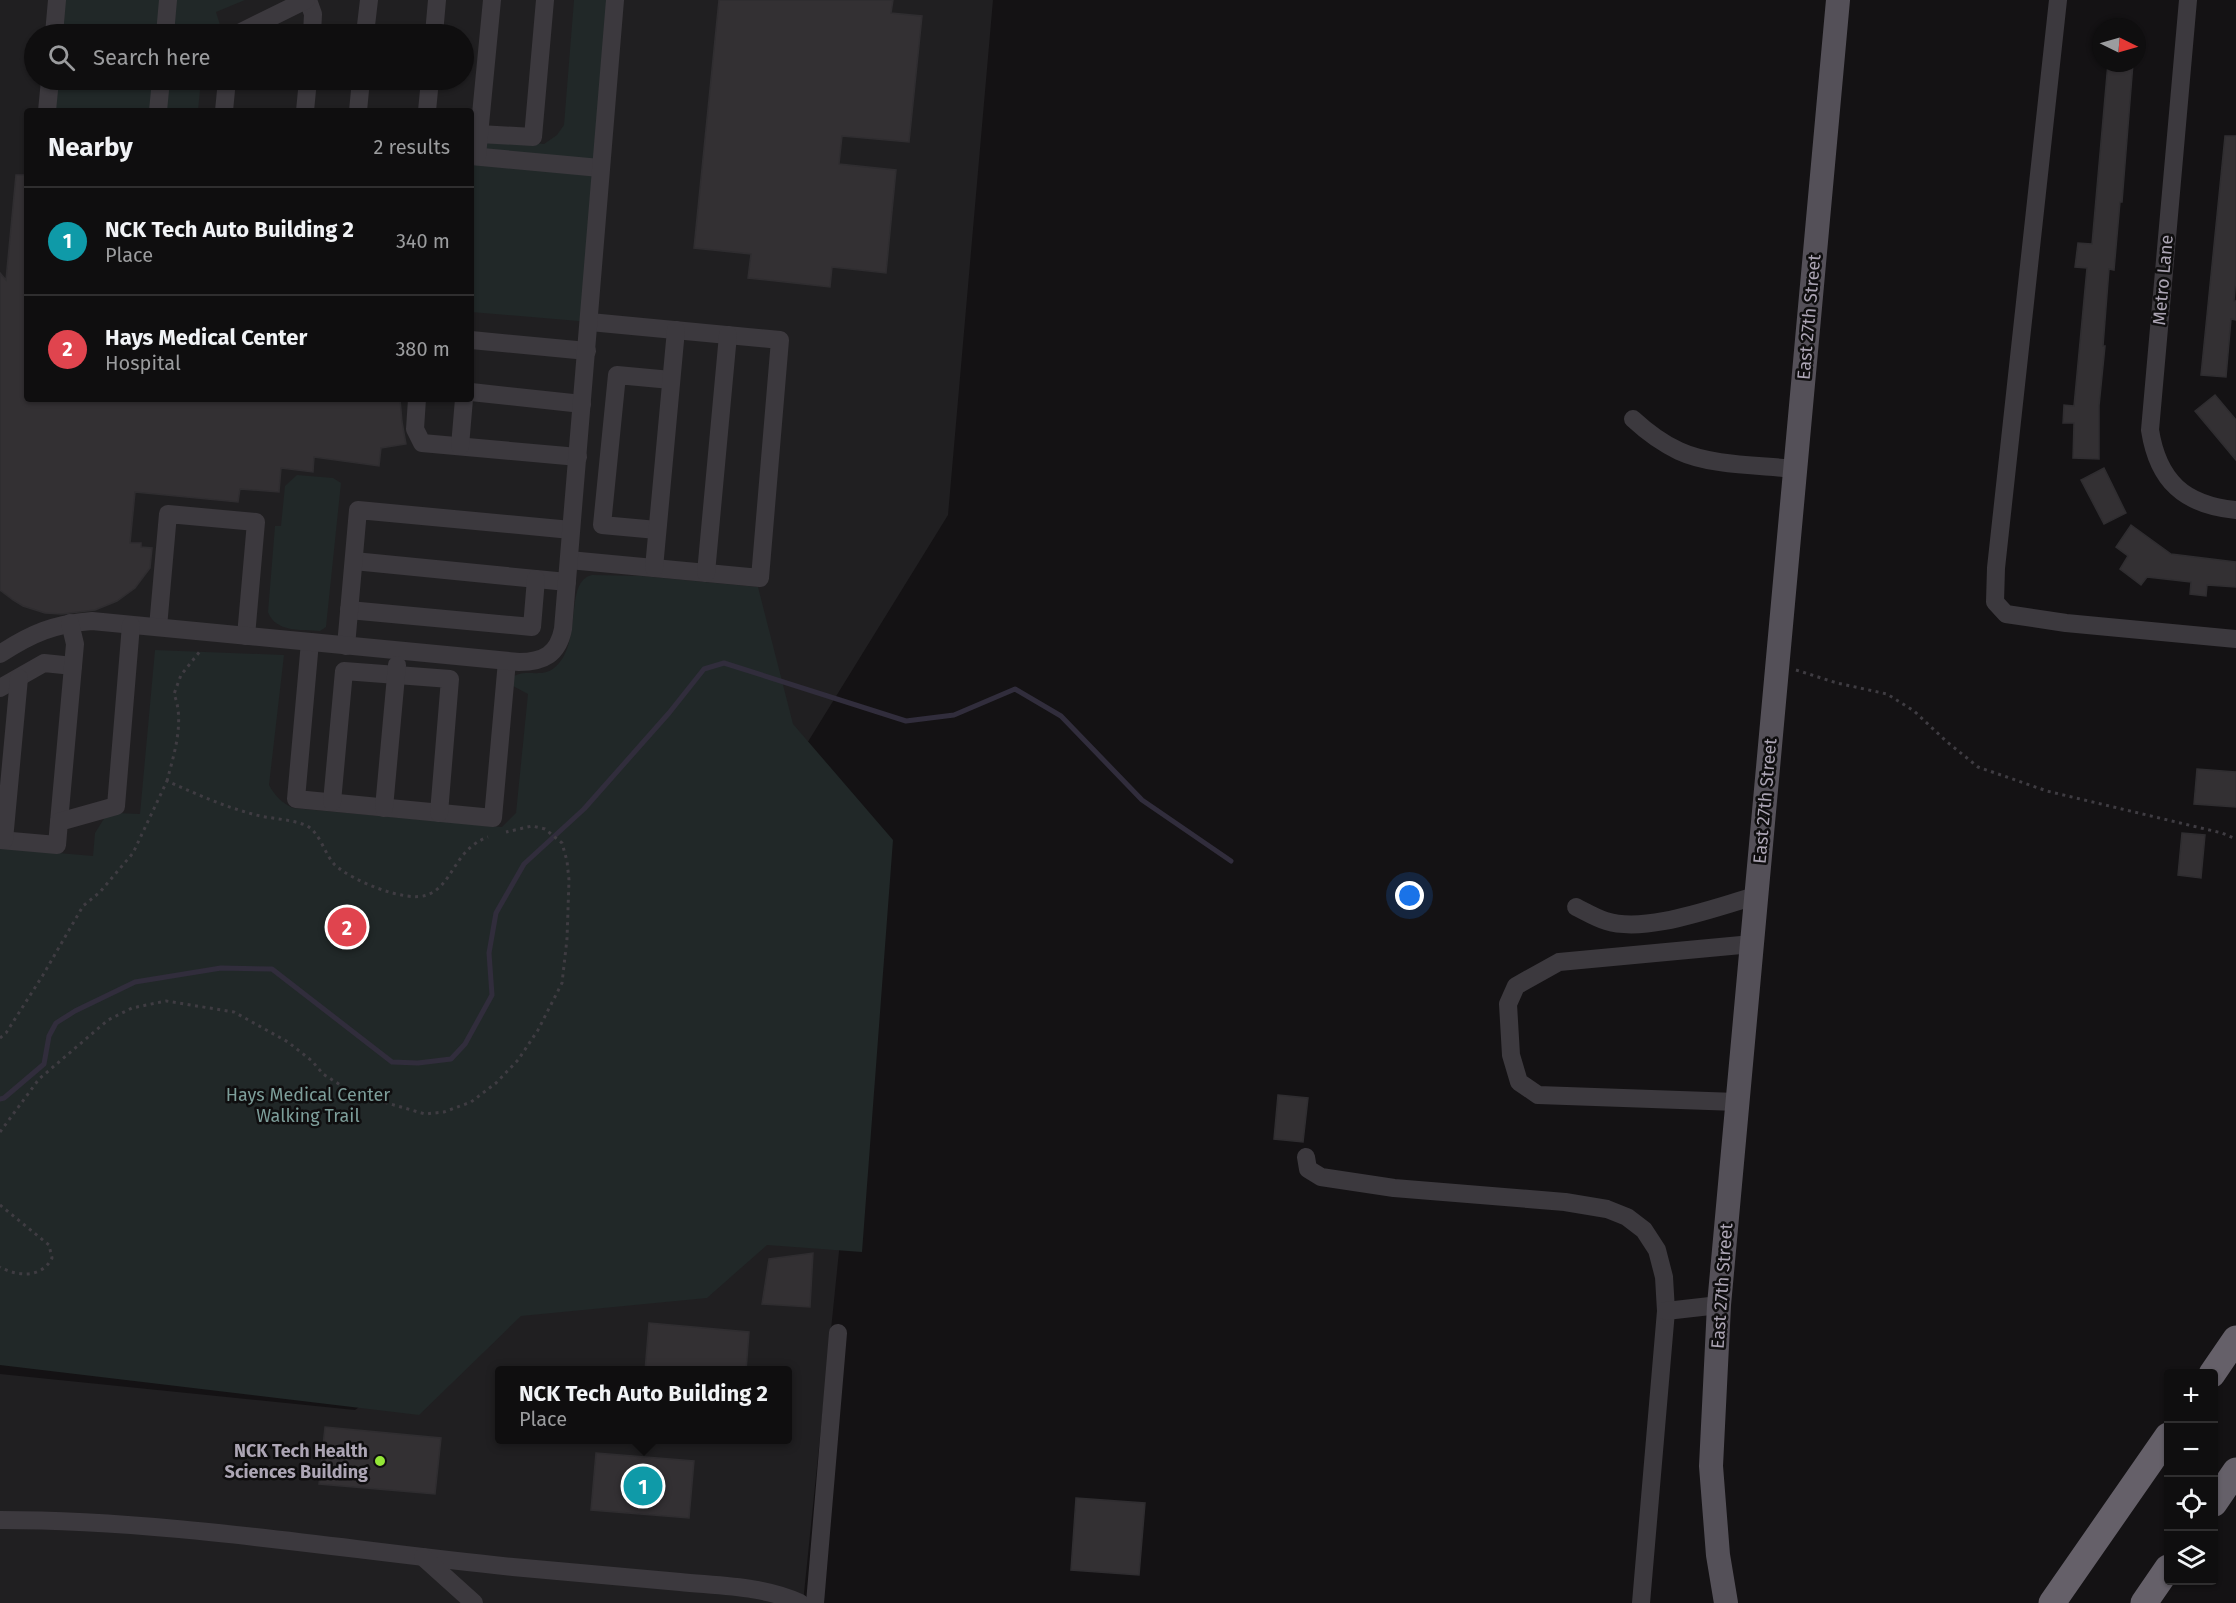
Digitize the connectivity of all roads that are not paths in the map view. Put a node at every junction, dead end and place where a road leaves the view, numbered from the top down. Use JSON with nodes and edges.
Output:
{"nodes":[{"id":1,"x":57,"y":0,"type":"edge"},
{"id":2,"x":168,"y":0,"type":"edge"},
{"id":3,"x":307,"y":0,"type":"edge"},
{"id":4,"x":369,"y":0,"type":"edge"},
{"id":5,"x":437,"y":0,"type":"edge"},
{"id":6,"x":492,"y":0,"type":"edge"},
{"id":7,"x":545,"y":0,"type":"edge"},
{"id":8,"x":615,"y":0,"type":"edge"},
{"id":9,"x":1838,"y":0,"type":"edge"},
{"id":10,"x":2058,"y":0,"type":"edge"},
{"id":11,"x":2188,"y":0,"type":"edge"},
{"id":12,"x":55,"y":24,"type":"edge"},
{"id":13,"x":166,"y":24,"type":"edge"},
{"id":14,"x":258,"y":24,"type":"edge"},
{"id":15,"x":312,"y":24,"type":"edge"},
{"id":16,"x":366,"y":24,"type":"edge"},
{"id":17,"x":435,"y":24,"type":"edge"},
{"id":18,"x":49,"y":90,"type":"edge"},
{"id":19,"x":160,"y":90,"type":"edge"},
{"id":20,"x":226,"y":90,"type":"edge"},
{"id":21,"x":307,"y":90,"type":"edge"},
{"id":22,"x":360,"y":90,"type":"edge"},
{"id":23,"x":429,"y":90,"type":"edge"},
{"id":24,"x":47,"y":108,"type":"edge"},
{"id":25,"x":158,"y":108,"type":"edge"},
{"id":26,"x":224,"y":108,"type":"edge"},
{"id":27,"x":305,"y":108,"type":"edge"},
{"id":28,"x":358,"y":108,"type":"edge"},
{"id":29,"x":427,"y":108,"type":"edge"},
{"id":30,"x":479,"y":134,"type":"junction"},
{"id":31,"x":474,"y":156,"type":"edge"},
{"id":32,"x":600,"y":168,"type":"junction"},
{"id":33,"x":590,"y":322,"type":"junction"},
{"id":34,"x":675,"y":330,"type":"junction"},
{"id":35,"x":728,"y":335,"type":"junction"},
{"id":36,"x":474,"y":340,"type":"edge"},
{"id":37,"x":587,"y":351,"type":"junction"},
{"id":38,"x":671,"y":380,"type":"junction"},
{"id":39,"x":474,"y":392,"type":"edge"},
{"id":40,"x":417,"y":402,"type":"edge"},
{"id":41,"x":464,"y":402,"type":"edge"},
{"id":42,"x":582,"y":404,"type":"junction"},
{"id":43,"x":1633,"y":419,"type":"dead end"},
{"id":44,"x":460,"y":446,"type":"junction"},
{"id":45,"x":578,"y":457,"type":"junction"},
{"id":46,"x":1795,"y":469,"type":"junction"},
{"id":47,"x":2236,"y":510,"type":"edge"},
{"id":48,"x":571,"y":530,"type":"junction"},
{"id":49,"x":657,"y":530,"type":"junction"},
{"id":50,"x":569,"y":560,"type":"junction"},
{"id":51,"x":354,"y":561,"type":"junction"},
{"id":52,"x":654,"y":568,"type":"junction"},
{"id":53,"x":706,"y":573,"type":"junction"},
{"id":54,"x":536,"y":579,"type":"junction"},
{"id":55,"x":567,"y":582,"type":"junction"},
{"id":56,"x":349,"y":610,"type":"junction"},
{"id":57,"x":70,"y":623,"type":"junction"},
{"id":58,"x":131,"y":625,"type":"junction"},
{"id":59,"x":158,"y":627,"type":"junction"},
{"id":60,"x":246,"y":636,"type":"junction"},
{"id":61,"x":2236,"y":639,"type":"edge"},
{"id":62,"x":310,"y":642,"type":"junction"},
{"id":63,"x":346,"y":646,"type":"junction"},
{"id":64,"x":399,"y":651,"type":"junction"},
{"id":65,"x":0,"y":654,"type":"edge"},
{"id":66,"x":507,"y":661,"type":"junction"},
{"id":67,"x":73,"y":666,"type":"junction"},
{"id":68,"x":396,"y":675,"type":"junction"},
{"id":69,"x":19,"y":678,"type":"junction"},
{"id":70,"x":0,"y":688,"type":"edge"},
{"id":71,"x":332,"y":802,"type":"junction"},
{"id":72,"x":384,"y":808,"type":"junction"},
{"id":73,"x":439,"y":813,"type":"junction"},
{"id":74,"x":59,"y":822,"type":"junction"},
{"id":75,"x":2,"y":840,"type":"edge"},
{"id":76,"x":1756,"y":896,"type":"junction"},
{"id":77,"x":1576,"y":907,"type":"dead end"},
{"id":78,"x":1752,"y":944,"type":"junction"},
{"id":79,"x":1737,"y":1102,"type":"junction"},
{"id":80,"x":1306,"y":1157,"type":"dead end"},
{"id":81,"x":1719,"y":1305,"type":"junction"},
{"id":82,"x":1666,"y":1311,"type":"junction"},
{"id":83,"x":838,"y":1333,"type":"dead end"},
{"id":84,"x":2236,"y":1339,"type":"edge"},
{"id":85,"x":2215,"y":1369,"type":"edge"},
{"id":86,"x":2164,"y":1443,"type":"edge"},
{"id":87,"x":2236,"y":1471,"type":"edge"},
{"id":88,"x":2218,"y":1497,"type":"edge"},
{"id":89,"x":0,"y":1520,"type":"edge"},
{"id":90,"x":423,"y":1557,"type":"junction"},
{"id":91,"x":2164,"y":1575,"type":"edge"},
{"id":92,"x":474,"y":1603,"type":"edge"},
{"id":93,"x":800,"y":1603,"type":"edge"},
{"id":94,"x":815,"y":1603,"type":"edge"},
{"id":95,"x":1641,"y":1603,"type":"edge"},
{"id":96,"x":1726,"y":1603,"type":"edge"},
{"id":97,"x":2052,"y":1603,"type":"edge"},
{"id":98,"x":2144,"y":1603,"type":"edge"}],
"edges":[{"from":1,"to":12,"type":"street"},
{"from":2,"to":13,"type":"street"},
{"from":3,"to":14,"type":"street"},
{"from":3,"to":15,"type":"street"},
{"from":4,"to":16,"type":"street"},
{"from":5,"to":17,"type":"street"},
{"from":6,"to":30,"type":"street"},
{"from":7,"to":30,"type":"street"},
{"from":8,"to":32,"type":"street"},
{"from":9,"to":46,"type":"main road","name":"East 27th Street"},
{"from":10,"to":61,"type":"street"},
{"from":11,"to":47,"type":"street","name":"Metro Lane"},
{"from":18,"to":24,"type":"street"},
{"from":19,"to":25,"type":"street"},
{"from":20,"to":26,"type":"street"},
{"from":21,"to":27,"type":"street"},
{"from":22,"to":28,"type":"street"},
{"from":23,"to":29,"type":"street"},
{"from":30,"to":31,"type":"street"},
{"from":31,"to":32,"type":"street"},
{"from":32,"to":33,"type":"street"},
{"from":33,"to":34,"type":"street"},
{"from":33,"to":37,"type":"street"},
{"from":34,"to":35,"type":"street"},
{"from":34,"to":38,"type":"street"},
{"from":35,"to":53,"type":"street"},
{"from":35,"to":53,"type":"street"},
{"from":36,"to":37,"type":"street"},
{"from":37,"to":42,"type":"street"},
{"from":38,"to":49,"type":"street"},
{"from":38,"to":49,"type":"street"},
{"from":39,"to":42,"type":"street"},
{"from":40,"to":44,"type":"street"},
{"from":41,"to":44,"type":"street"},
{"from":42,"to":45,"type":"street"},
{"from":43,"to":46,"type":"street"},
{"from":44,"to":45,"type":"street"},
{"from":45,"to":48,"type":"street"},
{"from":46,"to":76,"type":"main road","name":"East 27th Street"},
{"from":48,"to":50,"type":"street"},
{"from":48,"to":51,"type":"street"},
{"from":49,"to":52,"type":"street"},
{"from":50,"to":52,"type":"street"},
{"from":50,"to":55,"type":"street"},
{"from":51,"to":54,"type":"street"},
{"from":51,"to":56,"type":"street"},
{"from":52,"to":53,"type":"street"},
{"from":54,"to":55,"type":"street"},
{"from":54,"to":56,"type":"street"},
{"from":55,"to":66,"type":"street"},
{"from":56,"to":63,"type":"street"},
{"from":57,"to":58,"type":"street"},
{"from":57,"to":65,"type":"street"},
{"from":57,"to":67,"type":"street"},
{"from":58,"to":59,"type":"street"},
{"from":58,"to":74,"type":"street"},
{"from":59,"to":60,"type":"street"},
{"from":59,"to":60,"type":"street"},
{"from":60,"to":62,"type":"street"},
{"from":62,"to":63,"type":"street"},
{"from":62,"to":71,"type":"street"},
{"from":63,"to":64,"type":"street"},
{"from":64,"to":66,"type":"street"},
{"from":64,"to":68,"type":"street"},
{"from":66,"to":73,"type":"street"},
{"from":67,"to":69,"type":"street"},
{"from":67,"to":74,"type":"street"},
{"from":68,"to":71,"type":"street"},
{"from":68,"to":72,"type":"street"},
{"from":68,"to":73,"type":"street"},
{"from":69,"to":70,"type":"street"},
{"from":69,"to":75,"type":"street"},
{"from":71,"to":72,"type":"street"},
{"from":72,"to":73,"type":"street"},
{"from":74,"to":75,"type":"street"},
{"from":76,"to":77,"type":"street"},
{"from":76,"to":78,"type":"main road","name":"East 27th Street"},
{"from":78,"to":79,"type":"main road","name":"East 27th Street"},
{"from":78,"to":79,"type":"street"},
{"from":79,"to":81,"type":"main road","name":"East 27th Street"},
{"from":80,"to":82,"type":"street"},
{"from":81,"to":82,"type":"street"},
{"from":81,"to":96,"type":"main road","name":"East 27th Street"},
{"from":82,"to":95,"type":"street"},
{"from":83,"to":94,"type":"street"},
{"from":84,"to":85,"type":"highway"},
{"from":86,"to":97,"type":"highway"},
{"from":87,"to":88,"type":"highway"},
{"from":89,"to":90,"type":"street"},
{"from":90,"to":92,"type":"street"},
{"from":90,"to":93,"type":"street"},
{"from":91,"to":98,"type":"highway"}]}
